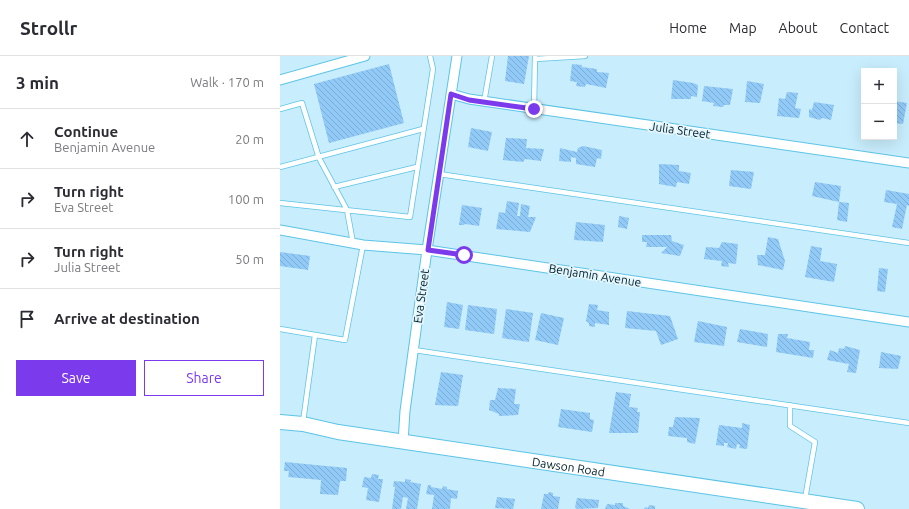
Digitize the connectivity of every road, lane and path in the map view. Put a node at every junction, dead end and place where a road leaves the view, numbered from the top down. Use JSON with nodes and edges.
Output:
{"nodes":[{"id":1,"x":365,"y":56,"type":"edge"},
{"id":2,"x":430,"y":56,"type":"edge"},
{"id":3,"x":457,"y":56,"type":"edge"},
{"id":4,"x":492,"y":56,"type":"edge"},
{"id":5,"x":585,"y":56,"type":"edge"},
{"id":6,"x":535,"y":58,"type":"edge"},
{"id":7,"x":344,"y":59,"type":"edge"},
{"id":8,"x":280,"y":80,"type":"edge"},
{"id":9,"x":451,"y":94,"type":"junction"},
{"id":10,"x":484,"y":102,"type":"junction"},
{"id":11,"x":280,"y":109,"type":"edge"},
{"id":12,"x":534,"y":109,"type":"junction"},
{"id":13,"x":423,"y":129,"type":"junction"},
{"id":14,"x":319,"y":158,"type":"junction"},
{"id":15,"x":909,"y":163,"type":"edge"},
{"id":16,"x":280,"y":167,"type":"edge"},
{"id":17,"x":418,"y":167,"type":"junction"},
{"id":18,"x":439,"y":174,"type":"junction"},
{"id":19,"x":334,"y":187,"type":"junction"},
{"id":20,"x":280,"y":203,"type":"edge"},
{"id":21,"x":347,"y":210,"type":"junction"},
{"id":22,"x":280,"y":230,"type":"edge"},
{"id":23,"x":353,"y":243,"type":"junction"},
{"id":24,"x":909,"y":243,"type":"edge"},
{"id":25,"x":363,"y":245,"type":"junction"},
{"id":26,"x":428,"y":250,"type":"junction"},
{"id":27,"x":909,"y":322,"type":"edge"},
{"id":28,"x":280,"y":328,"type":"edge"},
{"id":29,"x":315,"y":334,"type":"junction"},
{"id":30,"x":414,"y":350,"type":"junction"},
{"id":31,"x":790,"y":405,"type":"junction"},
{"id":32,"x":280,"y":422,"type":"edge"},
{"id":33,"x":909,"y":423,"type":"edge"},
{"id":34,"x":303,"y":424,"type":"junction"},
{"id":35,"x":403,"y":442,"type":"junction"},
{"id":36,"x":804,"y":501,"type":"junction"},
{"id":37,"x":857,"y":509,"type":"edge"}],
"edges":[{"from":1,"to":7,"type":"street"},
{"from":2,"to":13,"type":"lane"},
{"from":3,"to":9,"type":"street","name":"Eva Street"},
{"from":4,"to":10,"type":"lane"},
{"from":5,"to":6,"type":"lane"},
{"from":6,"to":12,"type":"lane"},
{"from":7,"to":8,"type":"street"},
{"from":9,"to":10,"type":"street","name":"Julia Street"},
{"from":9,"to":18,"type":"street","name":"Eva Street"},
{"from":10,"to":12,"type":"street","name":"Julia Street"},
{"from":11,"to":14,"type":"lane"},
{"from":12,"to":15,"type":"street","name":"Julia Street"},
{"from":13,"to":14,"type":"lane"},
{"from":13,"to":17,"type":"lane"},
{"from":14,"to":16,"type":"lane"},
{"from":14,"to":19,"type":"lane"},
{"from":17,"to":19,"type":"lane"},
{"from":17,"to":21,"type":"lane"},
{"from":18,"to":24,"type":"lane"},
{"from":18,"to":26,"type":"street","name":"Eva Street"},
{"from":19,"to":21,"type":"lane"},
{"from":20,"to":21,"type":"lane"},
{"from":21,"to":23,"type":"lane"},
{"from":22,"to":23,"type":"street","name":"Benjamin Avenue"},
{"from":23,"to":25,"type":"street","name":"Benjamin Avenue"},
{"from":25,"to":26,"type":"street","name":"Benjamin Avenue"},
{"from":25,"to":29,"type":"lane"},
{"from":26,"to":27,"type":"street","name":"Benjamin Avenue"},
{"from":26,"to":30,"type":"street","name":"Eva Street"},
{"from":28,"to":29,"type":"lane"},
{"from":29,"to":34,"type":"lane"},
{"from":30,"to":31,"type":"lane"},
{"from":30,"to":35,"type":"street","name":"Eva Street"},
{"from":31,"to":33,"type":"lane"},
{"from":31,"to":36,"type":"lane"},
{"from":32,"to":34,"type":"main road","name":"Dawson Road"},
{"from":34,"to":35,"type":"main road","name":"Dawson Road"},
{"from":35,"to":36,"type":"main road","name":"Dawson Road"},
{"from":36,"to":37,"type":"main road","name":"Dawson Road"}]}
